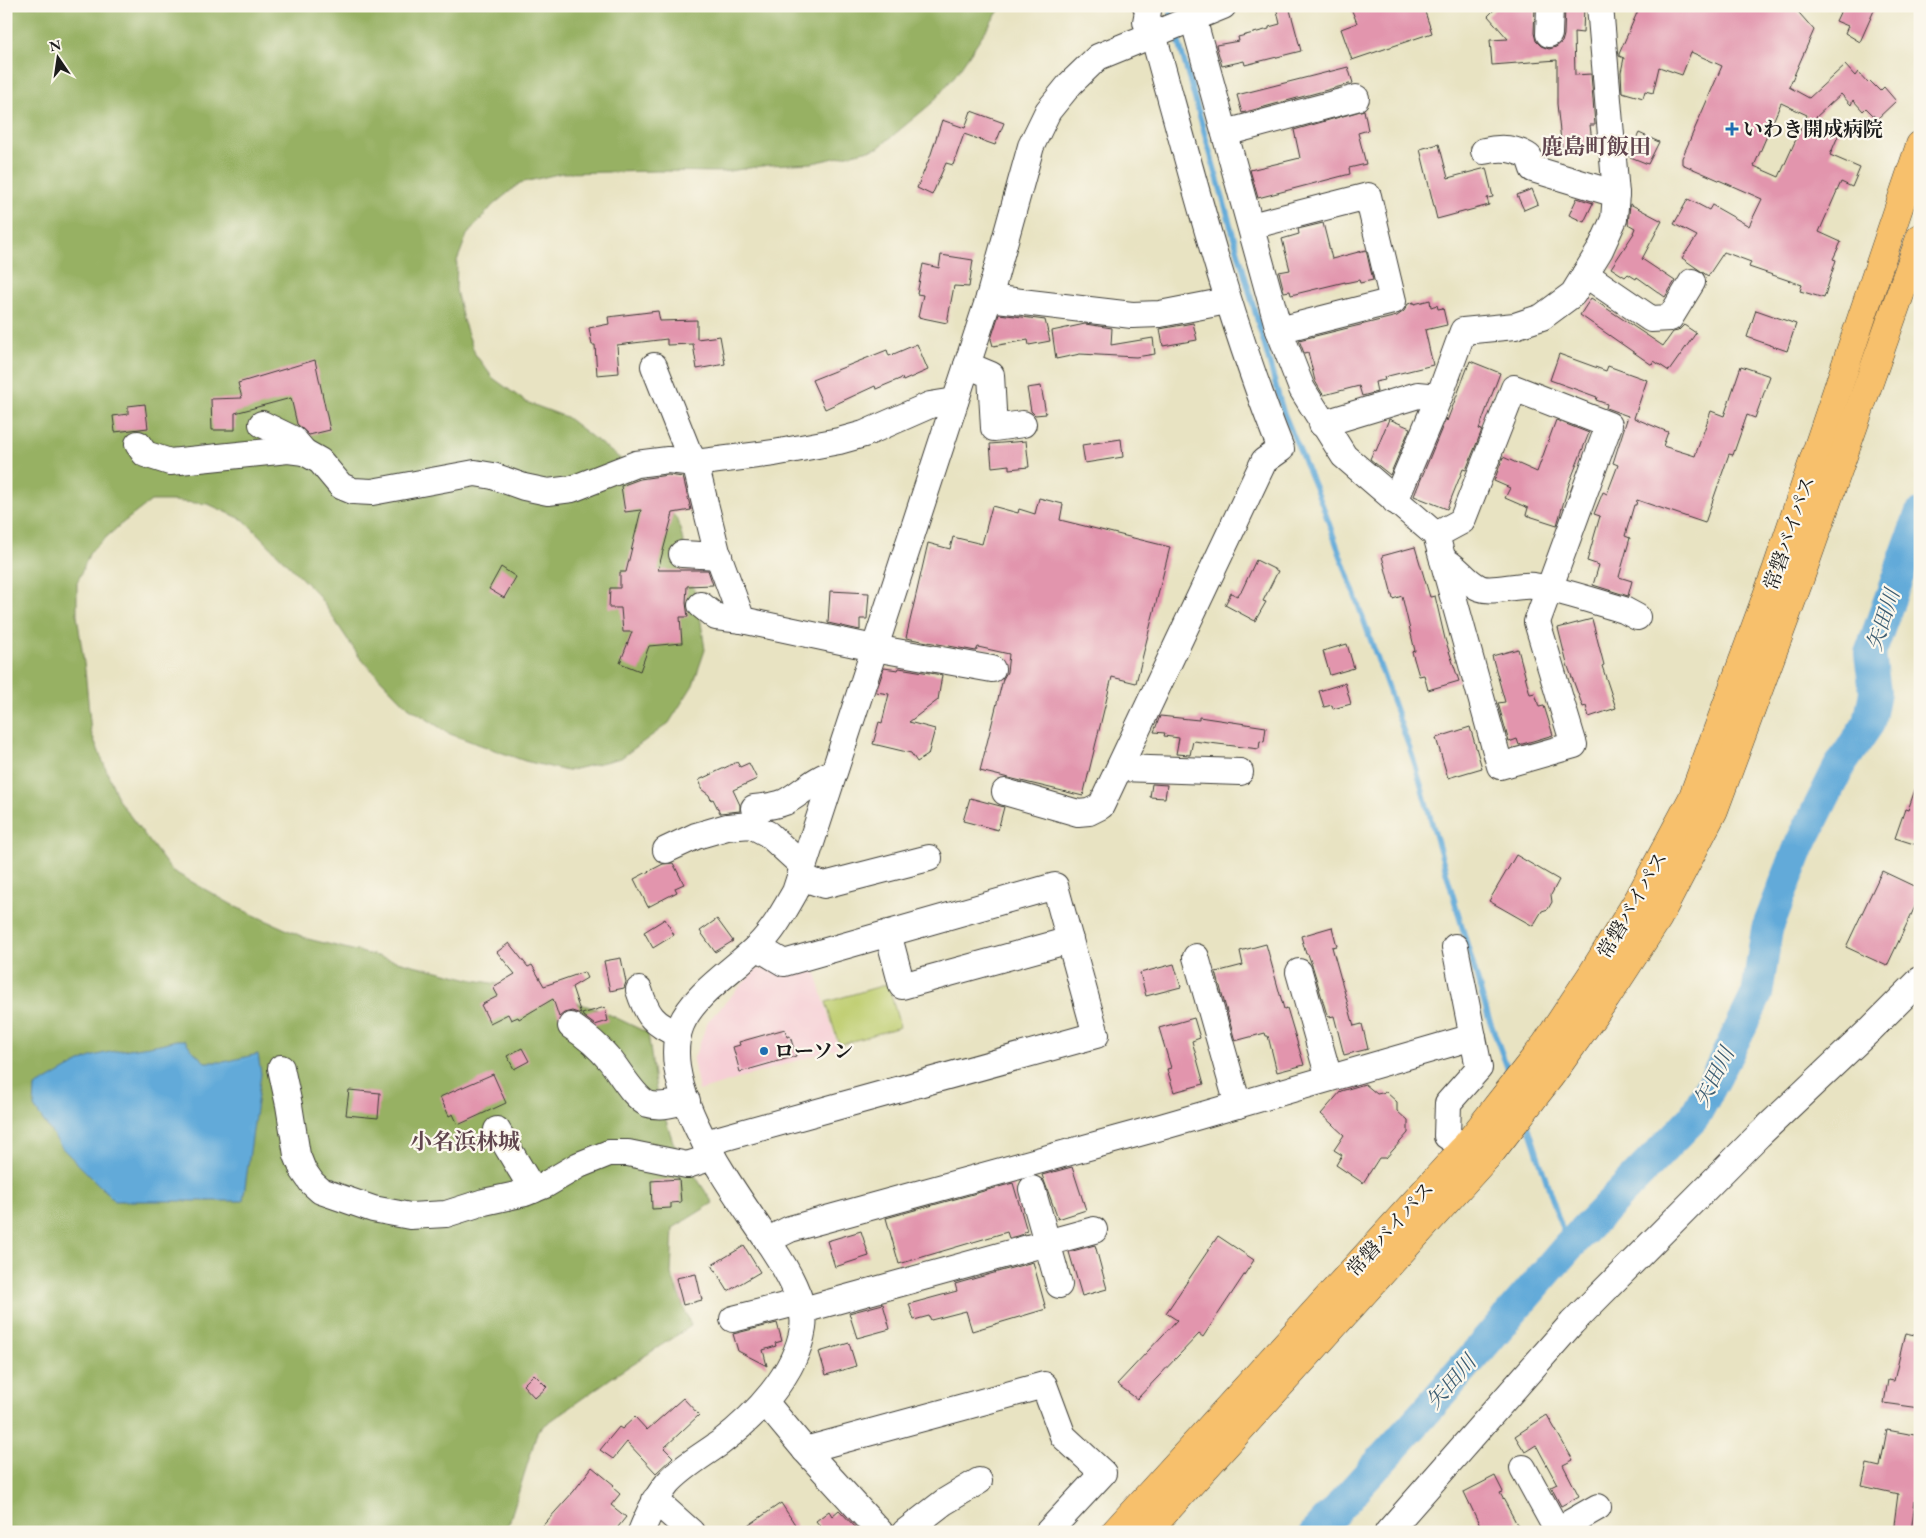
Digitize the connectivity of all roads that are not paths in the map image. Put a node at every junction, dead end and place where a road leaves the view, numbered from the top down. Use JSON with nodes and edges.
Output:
{"nodes":[{"id":1,"x":1146,"y":6,"type":"edge"},
{"id":2,"x":1223,"y":6,"type":"edge"},
{"id":3,"x":1550,"y":6,"type":"edge"},
{"id":4,"x":1600,"y":6,"type":"edge"},
{"id":5,"x":1193,"y":18,"type":"junction"},
{"id":6,"x":1153,"y":34,"type":"junction"},
{"id":7,"x":1549,"y":34,"type":"dead end"},
{"id":8,"x":1356,"y":98,"type":"dead end"},
{"id":9,"x":1225,"y":133,"type":"junction"},
{"id":10,"x":1920,"y":145,"type":"edge"},
{"id":11,"x":1484,"y":151,"type":"dead end"},
{"id":12,"x":1616,"y":194,"type":"junction"},
{"id":13,"x":1250,"y":226,"type":"junction"},
{"id":14,"x":1920,"y":238,"type":"edge"},
{"id":15,"x":1585,"y":274,"type":"junction"},
{"id":16,"x":1692,"y":282,"type":"dead end"},
{"id":17,"x":989,"y":298,"type":"junction"},
{"id":18,"x":1227,"y":301,"type":"junction"},
{"id":19,"x":1279,"y":330,"type":"junction"},
{"id":20,"x":966,"y":365,"type":"junction"},
{"id":21,"x":654,"y":366,"type":"dead end"},
{"id":22,"x":1439,"y":397,"type":"junction"},
{"id":23,"x":955,"y":401,"type":"junction"},
{"id":24,"x":262,"y":424,"type":"dead end"},
{"id":25,"x":1023,"y":424,"type":"dead end"},
{"id":26,"x":1322,"y":424,"type":"junction"},
{"id":27,"x":138,"y":444,"type":"dead end"},
{"id":28,"x":304,"y":452,"type":"junction"},
{"id":29,"x":695,"y":463,"type":"junction"},
{"id":30,"x":1395,"y":500,"type":"junction"},
{"id":31,"x":1436,"y":535,"type":"junction"},
{"id":32,"x":682,"y":554,"type":"dead end"},
{"id":33,"x":719,"y":556,"type":"junction"},
{"id":34,"x":1443,"y":560,"type":"junction"},
{"id":35,"x":1549,"y":590,"type":"junction"},
{"id":36,"x":701,"y":606,"type":"dead end"},
{"id":37,"x":1637,"y":617,"type":"dead end"},
{"id":38,"x":742,"y":620,"type":"junction"},
{"id":39,"x":874,"y":648,"type":"junction"},
{"id":40,"x":992,"y":669,"type":"dead end"},
{"id":41,"x":1120,"y":768,"type":"junction"},
{"id":42,"x":1240,"y":772,"type":"dead end"},
{"id":43,"x":832,"y":774,"type":"junction"},
{"id":44,"x":1005,"y":792,"type":"dead end"},
{"id":45,"x":754,"y":808,"type":"dead end"},
{"id":46,"x":666,"y":850,"type":"dead end"},
{"id":47,"x":929,"y":858,"type":"dead end"},
{"id":48,"x":801,"y":872,"type":"junction"},
{"id":49,"x":888,"y":933,"type":"junction"},
{"id":50,"x":1070,"y":940,"type":"junction"},
{"id":51,"x":757,"y":947,"type":"junction"},
{"id":52,"x":1455,"y":947,"type":"dead end"},
{"id":53,"x":1196,"y":957,"type":"dead end"},
{"id":54,"x":1299,"y":972,"type":"dead end"},
{"id":55,"x":1920,"y":980,"type":"edge"},
{"id":56,"x":639,"y":990,"type":"dead end"},
{"id":57,"x":571,"y":1026,"type":"dead end"},
{"id":58,"x":678,"y":1034,"type":"junction"},
{"id":59,"x":1473,"y":1037,"type":"junction"},
{"id":60,"x":281,"y":1068,"type":"dead end"},
{"id":61,"x":1329,"y":1078,"type":"junction"},
{"id":62,"x":687,"y":1101,"type":"junction"},
{"id":63,"x":1238,"y":1105,"type":"junction"},
{"id":64,"x":497,"y":1130,"type":"dead end"},
{"id":65,"x":1464,"y":1147,"type":"junction"},
{"id":66,"x":709,"y":1150,"type":"junction"},
{"id":67,"x":1032,"y":1189,"type":"dead end"},
{"id":68,"x":533,"y":1190,"type":"junction"},
{"id":69,"x":1094,"y":1230,"type":"dead end"},
{"id":70,"x":1047,"y":1242,"type":"junction"},
{"id":71,"x":769,"y":1243,"type":"junction"},
{"id":72,"x":1059,"y":1285,"type":"dead end"},
{"id":73,"x":801,"y":1306,"type":"junction"},
{"id":74,"x":733,"y":1319,"type":"dead end"},
{"id":75,"x":765,"y":1402,"type":"junction"},
{"id":76,"x":806,"y":1450,"type":"junction"},
{"id":77,"x":1524,"y":1468,"type":"dead end"},
{"id":78,"x":979,"y":1481,"type":"dead end"},
{"id":79,"x":655,"y":1500,"type":"junction"},
{"id":80,"x":1598,"y":1507,"type":"dead end"},
{"id":81,"x":1556,"y":1531,"type":"edge"},
{"id":82,"x":640,"y":1532,"type":"edge"},
{"id":83,"x":691,"y":1532,"type":"edge"},
{"id":84,"x":880,"y":1532,"type":"edge"},
{"id":85,"x":905,"y":1532,"type":"edge"},
{"id":86,"x":1048,"y":1532,"type":"edge"},
{"id":87,"x":1115,"y":1532,"type":"edge"},
{"id":88,"x":1147,"y":1532,"type":"edge"},
{"id":89,"x":1388,"y":1532,"type":"edge"}],
"edges":[{"from":1,"to":6,"type":"street"},
{"from":2,"to":5,"type":"street"},
{"from":3,"to":7,"type":"street"},
{"from":4,"to":12,"type":"street"},
{"from":5,"to":6,"type":"street"},
{"from":5,"to":9,"type":"street"},
{"from":6,"to":17,"type":"street"},
{"from":6,"to":18,"type":"street"},
{"from":8,"to":9,"type":"street"},
{"from":9,"to":13,"type":"street"},
{"from":10,"to":65,"type":"highway","name":"常磐バイパス"},
{"from":11,"to":12,"type":"street"},
{"from":12,"to":15,"type":"street"},
{"from":13,"to":19,"type":"street"},
{"from":13,"to":19,"type":"street"},
{"from":14,"to":88,"type":"highway","name":"常磐バイパス"},
{"from":15,"to":16,"type":"street"},
{"from":15,"to":22,"type":"street"},
{"from":17,"to":18,"type":"street"},
{"from":17,"to":20,"type":"street"},
{"from":18,"to":41,"type":"street"},
{"from":19,"to":26,"type":"street"},
{"from":20,"to":23,"type":"street"},
{"from":20,"to":25,"type":"street"},
{"from":21,"to":29,"type":"street"},
{"from":22,"to":26,"type":"street"},
{"from":22,"to":30,"type":"street"},
{"from":23,"to":29,"type":"street"},
{"from":23,"to":39,"type":"street"},
{"from":24,"to":28,"type":"street"},
{"from":26,"to":30,"type":"street"},
{"from":27,"to":28,"type":"street"},
{"from":28,"to":29,"type":"street"},
{"from":29,"to":33,"type":"street"},
{"from":30,"to":31,"type":"street"},
{"from":31,"to":34,"type":"street"},
{"from":31,"to":35,"type":"street"},
{"from":32,"to":33,"type":"street"},
{"from":33,"to":38,"type":"street"},
{"from":34,"to":35,"type":"street"},
{"from":34,"to":35,"type":"street"},
{"from":35,"to":37,"type":"street"},
{"from":36,"to":38,"type":"street"},
{"from":38,"to":39,"type":"street"},
{"from":39,"to":40,"type":"street"},
{"from":39,"to":43,"type":"street"},
{"from":41,"to":42,"type":"street"},
{"from":41,"to":44,"type":"street"},
{"from":43,"to":45,"type":"street"},
{"from":43,"to":48,"type":"street"},
{"from":46,"to":48,"type":"street"},
{"from":47,"to":48,"type":"street"},
{"from":48,"to":51,"type":"street"},
{"from":49,"to":50,"type":"street"},
{"from":49,"to":50,"type":"street"},
{"from":49,"to":51,"type":"street"},
{"from":50,"to":66,"type":"street"},
{"from":51,"to":58,"type":"street"},
{"from":52,"to":59,"type":"street"},
{"from":53,"to":63,"type":"street"},
{"from":54,"to":61,"type":"street"},
{"from":55,"to":89,"type":"street"},
{"from":56,"to":58,"type":"street"},
{"from":57,"to":62,"type":"street"},
{"from":58,"to":62,"type":"street"},
{"from":59,"to":61,"type":"street"},
{"from":59,"to":65,"type":"street"},
{"from":60,"to":68,"type":"street"},
{"from":61,"to":63,"type":"street"},
{"from":62,"to":66,"type":"street"},
{"from":63,"to":71,"type":"street"},
{"from":64,"to":68,"type":"street"},
{"from":65,"to":87,"type":"highway","name":"常磐バイパス"},
{"from":66,"to":68,"type":"street"},
{"from":66,"to":71,"type":"street"},
{"from":67,"to":70,"type":"street"},
{"from":69,"to":70,"type":"street"},
{"from":70,"to":72,"type":"street"},
{"from":70,"to":73,"type":"street"},
{"from":71,"to":73,"type":"street"},
{"from":73,"to":74,"type":"street"},
{"from":73,"to":75,"type":"street"},
{"from":75,"to":76,"type":"street"},
{"from":75,"to":79,"type":"street"},
{"from":76,"to":84,"type":"street"},
{"from":76,"to":86,"type":"street"},
{"from":77,"to":81,"type":"street"},
{"from":78,"to":85,"type":"street"},
{"from":79,"to":82,"type":"street"},
{"from":79,"to":83,"type":"street"},
{"from":80,"to":81,"type":"street"}]}
